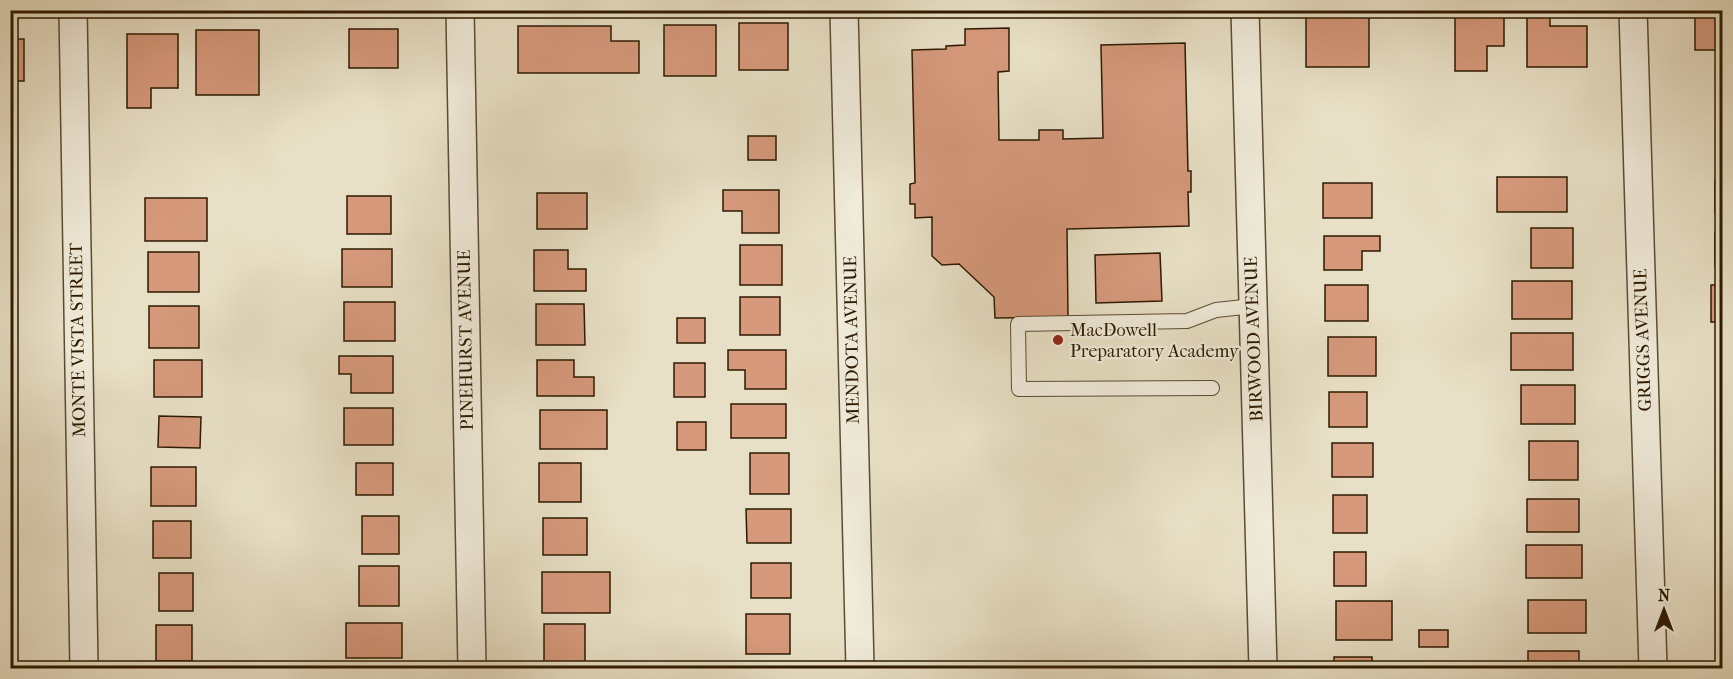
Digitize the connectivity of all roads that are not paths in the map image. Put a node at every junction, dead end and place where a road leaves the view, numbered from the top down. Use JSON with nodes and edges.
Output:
{"nodes":[{"id":1,"x":73,"y":10,"type":"edge"},
{"id":2,"x":460,"y":10,"type":"edge"},
{"id":3,"x":844,"y":10,"type":"edge"},
{"id":4,"x":1245,"y":10,"type":"edge"},
{"id":5,"x":1634,"y":10,"type":"edge"},
{"id":6,"x":1253,"y":306,"type":"junction"},
{"id":7,"x":1212,"y":388,"type":"dead end"},
{"id":8,"x":84,"y":669,"type":"edge"},
{"id":9,"x":472,"y":669,"type":"edge"},
{"id":10,"x":860,"y":669,"type":"edge"},
{"id":11,"x":1263,"y":669,"type":"edge"},
{"id":12,"x":1653,"y":669,"type":"edge"}],
"edges":[{"from":1,"to":8,"type":"street","name":"MONTE VISTA STREET"},
{"from":2,"to":9,"type":"street","name":"PINEHURST AVENUE"},
{"from":3,"to":10,"type":"street","name":"MENDOTA AVENUE"},
{"from":4,"to":6,"type":"street","name":"BIRWOOD AVENUE"},
{"from":5,"to":12,"type":"street","name":"GRIGGS AVENUE"},
{"from":6,"to":7,"type":"lane"},
{"from":6,"to":11,"type":"street","name":"BIRWOOD AVENUE"}]}
